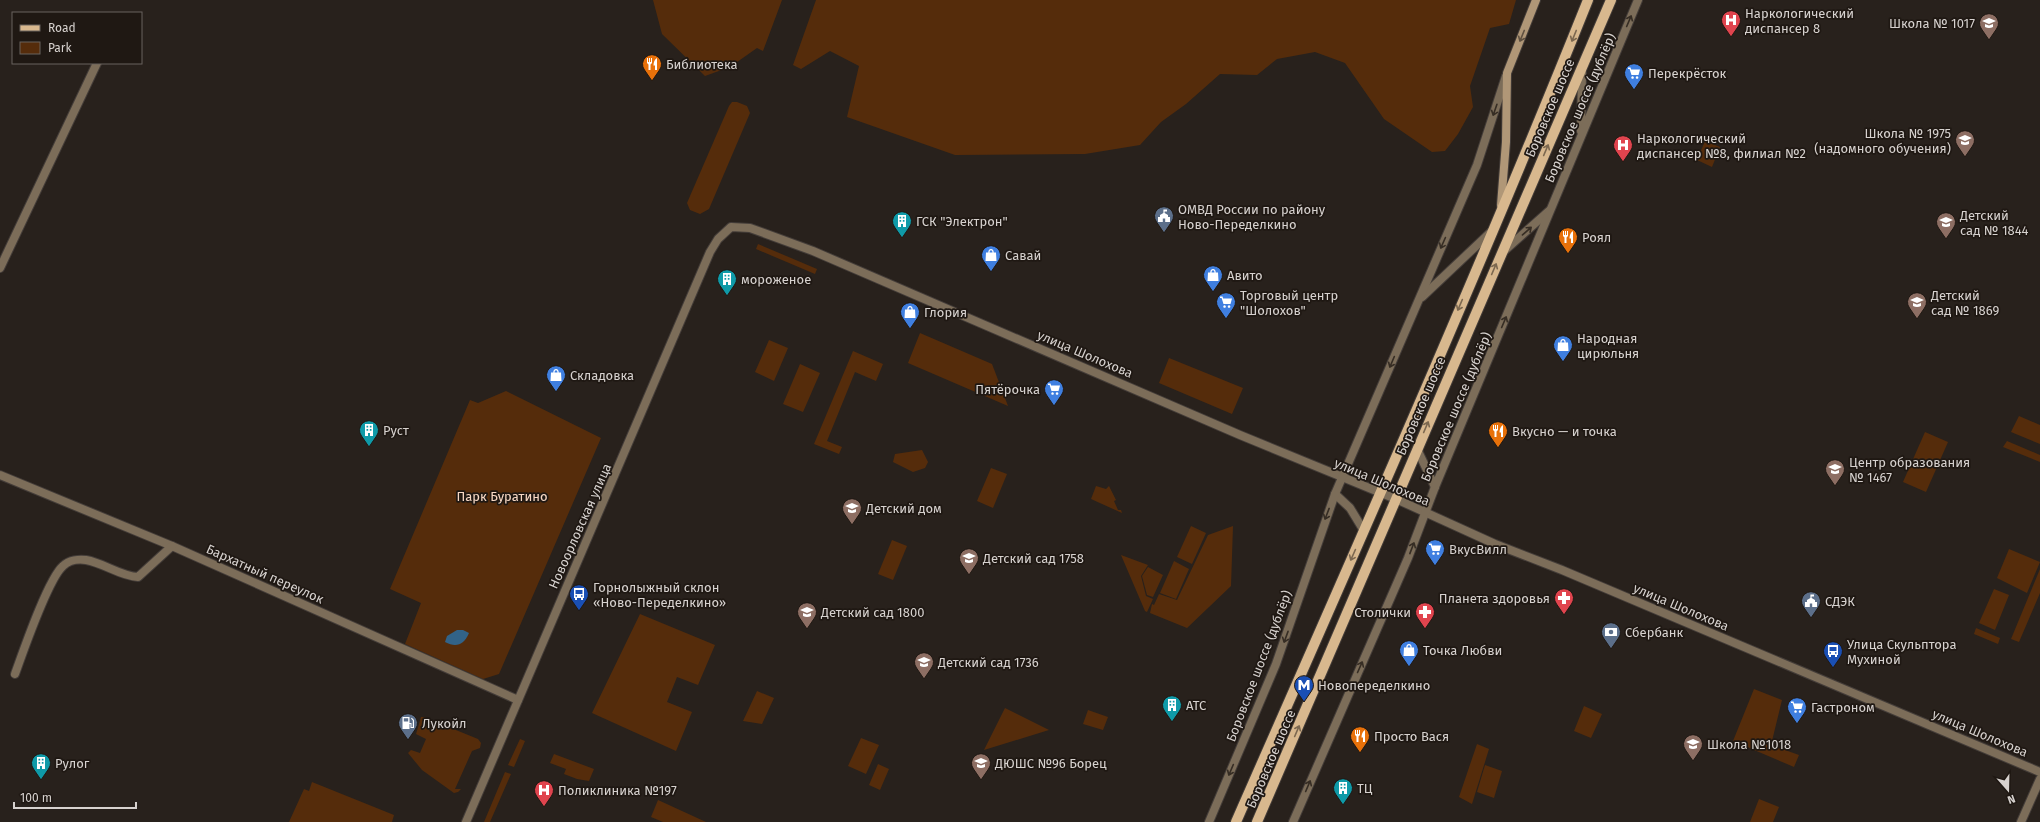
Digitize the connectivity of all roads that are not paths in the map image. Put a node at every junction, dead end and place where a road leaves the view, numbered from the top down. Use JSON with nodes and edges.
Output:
{"nodes":[{"id":1,"x":1536,"y":0,"type":"edge"},
{"id":2,"x":1588,"y":0,"type":"edge"},
{"id":3,"x":1611,"y":0,"type":"edge"},
{"id":4,"x":1638,"y":0,"type":"edge"},
{"id":5,"x":97,"y":64,"type":"edge"},
{"id":6,"x":1582,"y":66,"type":"junction"},
{"id":7,"x":1507,"y":73,"type":"junction"},
{"id":8,"x":1579,"y":142,"type":"junction"},
{"id":9,"x":1551,"y":209,"type":"junction"},
{"id":10,"x":1500,"y":211,"type":"junction"},
{"id":11,"x":1492,"y":230,"type":"junction"},
{"id":12,"x":718,"y":239,"type":"joint"},
{"id":13,"x":1501,"y":253,"type":"junction"},
{"id":14,"x":0,"y":268,"type":"edge"},
{"id":15,"x":1418,"y":300,"type":"junction"},
{"id":16,"x":1417,"y":449,"type":"junction"},
{"id":17,"x":0,"y":476,"type":"edge"},
{"id":18,"x":1342,"y":478,"type":"junction"},
{"id":19,"x":1435,"y":487,"type":"junction"},
{"id":20,"x":1380,"y":493,"type":"junction"},
{"id":21,"x":1335,"y":494,"type":"junction"},
{"id":22,"x":1396,"y":499,"type":"junction"},
{"id":23,"x":1425,"y":513,"type":"junction"},
{"id":24,"x":1364,"y":531,"type":"junction"},
{"id":25,"x":172,"y":546,"type":"junction"},
{"id":26,"x":15,"y":674,"type":"dead end"},
{"id":27,"x":518,"y":700,"type":"junction"},
{"id":28,"x":2040,"y":772,"type":"edge"},
{"id":29,"x":2040,"y":779,"type":"edge"},
{"id":30,"x":466,"y":822,"type":"edge"},
{"id":31,"x":1209,"y":822,"type":"edge"},
{"id":32,"x":1236,"y":822,"type":"edge"},
{"id":33,"x":1257,"y":822,"type":"edge"},
{"id":34,"x":1293,"y":822,"type":"edge"},
{"id":35,"x":2021,"y":822,"type":"edge"}],
"edges":[{"from":1,"to":7,"type":"main road","one_way":true},
{"from":2,"to":10,"type":"main road","name":"Боровское шоссе","one_way":true},
{"from":3,"to":6,"type":"main road","name":"Боровское шоссе"},
{"from":8,"to":4,"type":"street","name":"Боровское шоссе (дублёр)","one_way":true},
{"from":5,"to":14,"type":"street"},
{"from":6,"to":8,"type":"street"},
{"from":13,"to":6,"type":"main road","name":"Боровское шоссе","one_way":true},
{"from":7,"to":10,"type":"main road"},
{"from":7,"to":15,"type":"street","name":"Боровское шоссе (дублёр)","one_way":true},
{"from":8,"to":9,"type":"street","name":"Боровское шоссе (дублёр)"},
{"from":13,"to":9,"type":"street","one_way":true},
{"from":19,"to":9,"type":"street","name":"Боровское шоссе (дублёр)","one_way":true},
{"from":10,"to":11,"type":"main road","name":"Боровское шоссе"},
{"from":11,"to":15,"type":"street"},
{"from":11,"to":20,"type":"main road","name":"Боровское шоссе","one_way":true},
{"from":12,"to":18,"type":"street","name":"улица Шолохова"},
{"from":12,"to":27,"type":"street","name":"Новоорловская улица"},
{"from":16,"to":13,"type":"main road","name":"Боровское шоссе","one_way":true},
{"from":15,"to":18,"type":"street","name":"Боровское шоссе (дублёр)","one_way":true},
{"from":16,"to":19,"type":"street"},
{"from":16,"to":22,"type":"main road","name":"Боровское шоссе"},
{"from":17,"to":25,"type":"street","name":"Бархатный переулок"},
{"from":18,"to":20,"type":"street","name":"улица Шолохова"},
{"from":18,"to":21,"type":"street","name":"Боровское шоссе (дублёр)"},
{"from":19,"to":23,"type":"street","name":"Боровское шоссе (дублёр)"},
{"from":20,"to":22,"type":"street","name":"улица Шолохова"},
{"from":20,"to":24,"type":"main road","name":"Боровское шоссе"},
{"from":21,"to":24,"type":"street"},
{"from":21,"to":31,"type":"street","name":"Боровское шоссе (дублёр)","one_way":true},
{"from":22,"to":23,"type":"street","name":"улица Шолохова"},
{"from":33,"to":22,"type":"main road","name":"Боровское шоссе","one_way":true},
{"from":23,"to":28,"type":"street","name":"улица Шолохова"},
{"from":34,"to":23,"type":"street","name":"Боровское шоссе (дублёр)","one_way":true},
{"from":24,"to":32,"type":"main road","name":"Боровское шоссе","one_way":true},
{"from":25,"to":26,"type":"street"},
{"from":25,"to":27,"type":"street","name":"Бархатный переулок"},
{"from":27,"to":30,"type":"street","name":"Новоорловская улица"},
{"from":29,"to":35,"type":"street"}]}
